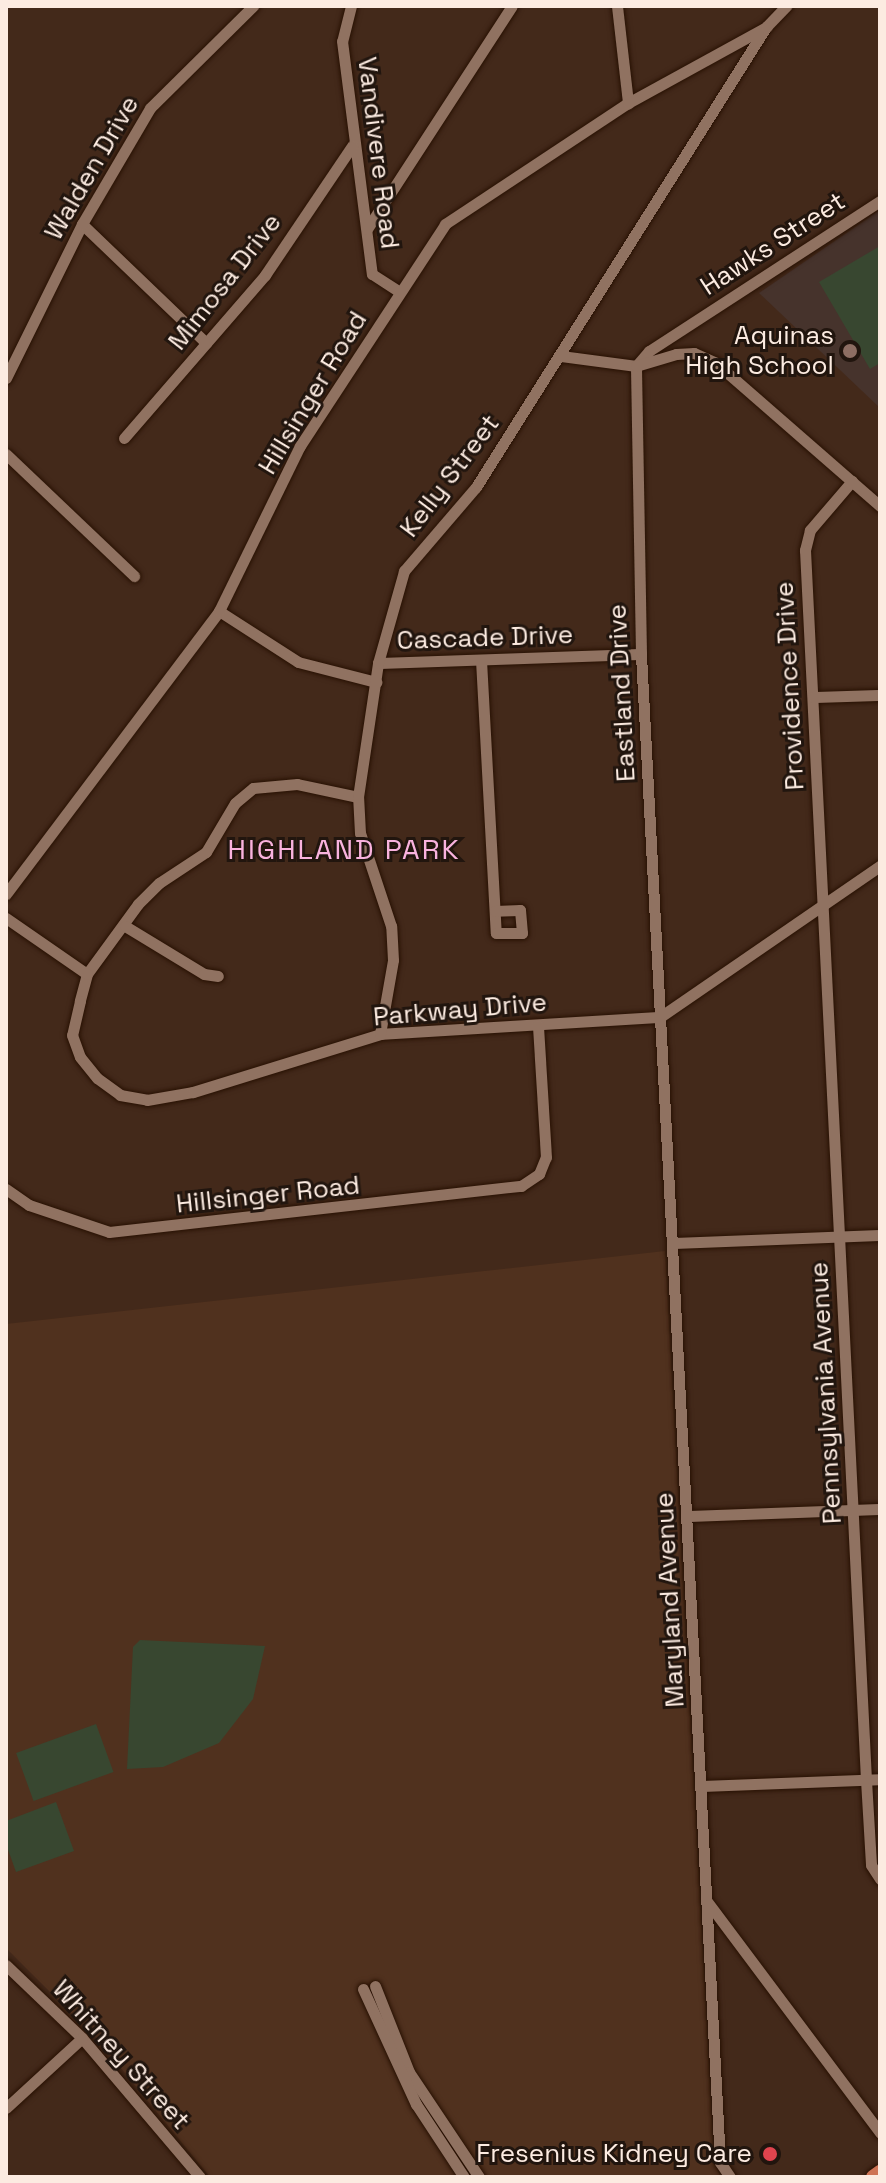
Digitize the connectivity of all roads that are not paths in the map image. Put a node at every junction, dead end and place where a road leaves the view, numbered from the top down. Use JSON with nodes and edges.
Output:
{"nodes":[{"id":1,"x":253,"y":6,"type":"edge"},
{"id":2,"x":351,"y":6,"type":"edge"},
{"id":3,"x":512,"y":6,"type":"edge"},
{"id":4,"x":617,"y":6,"type":"edge"},
{"id":5,"x":786,"y":6,"type":"edge"},
{"id":6,"x":766,"y":27,"type":"junction"},
{"id":7,"x":628,"y":103,"type":"junction"},
{"id":8,"x":352,"y":146,"type":"junction"},
{"id":9,"x":880,"y":201,"type":"edge"},
{"id":10,"x":82,"y":224,"type":"junction"},
{"id":11,"x":367,"y":229,"type":"junction"},
{"id":12,"x":400,"y":292,"type":"junction"},
{"id":13,"x":687,"y":326,"type":"junction"},
{"id":14,"x":206,"y":343,"type":"junction"},
{"id":15,"x":694,"y":353,"type":"junction"},
{"id":16,"x":561,"y":356,"type":"junction"},
{"id":17,"x":636,"y":366,"type":"junction"},
{"id":18,"x":6,"y":378,"type":"edge"},
{"id":19,"x":124,"y":438,"type":"dead end"},
{"id":20,"x":6,"y":454,"type":"edge"},
{"id":21,"x":852,"y":481,"type":"junction"},
{"id":22,"x":880,"y":506,"type":"edge"},
{"id":23,"x":134,"y":576,"type":"dead end"},
{"id":24,"x":219,"y":611,"type":"junction"},
{"id":25,"x":641,"y":654,"type":"junction"},
{"id":26,"x":481,"y":660,"type":"junction"},
{"id":27,"x":378,"y":663,"type":"junction"},
{"id":28,"x":376,"y":682,"type":"junction"},
{"id":29,"x":880,"y":695,"type":"edge"},
{"id":30,"x":813,"y":697,"type":"junction"},
{"id":31,"x":358,"y":797,"type":"junction"},
{"id":32,"x":880,"y":866,"type":"edge"},
{"id":33,"x":6,"y":894,"type":"edge"},
{"id":34,"x":823,"y":904,"type":"junction"},
{"id":35,"x":495,"y":911,"type":"dead end"},
{"id":36,"x":6,"y":918,"type":"edge"},
{"id":37,"x":125,"y":926,"type":"junction"},
{"id":38,"x":87,"y":974,"type":"junction"},
{"id":39,"x":218,"y":976,"type":"dead end"},
{"id":40,"x":660,"y":1017,"type":"junction"},
{"id":41,"x":538,"y":1025,"type":"junction"},
{"id":42,"x":380,"y":1034,"type":"junction"},
{"id":43,"x":6,"y":1189,"type":"edge"},
{"id":44,"x":880,"y":1235,"type":"edge"},
{"id":45,"x":841,"y":1237,"type":"junction"},
{"id":46,"x":673,"y":1243,"type":"junction"},
{"id":47,"x":880,"y":1509,"type":"edge"},
{"id":48,"x":853,"y":1510,"type":"junction"},
{"id":49,"x":688,"y":1516,"type":"junction"},
{"id":50,"x":880,"y":1779,"type":"edge"},
{"id":51,"x":866,"y":1780,"type":"junction"},
{"id":52,"x":701,"y":1786,"type":"junction"},
{"id":53,"x":880,"y":1879,"type":"edge"},
{"id":54,"x":706,"y":1899,"type":"junction"},
{"id":55,"x":6,"y":1965,"type":"edge"},
{"id":56,"x":82,"y":2038,"type":"junction"},
{"id":57,"x":6,"y":2108,"type":"edge"},
{"id":58,"x":880,"y":2133,"type":"edge"},
{"id":59,"x":880,"y":2172,"type":"edge"},
{"id":60,"x":200,"y":2177,"type":"edge"},
{"id":61,"x":464,"y":2177,"type":"edge"},
{"id":62,"x":479,"y":2177,"type":"edge"},
{"id":63,"x":730,"y":2177,"type":"edge"},
{"id":64,"x":873,"y":2177,"type":"edge"}],
"edges":[{"from":1,"to":10,"type":"street","name":"Walden Drive"},
{"from":2,"to":8,"type":"street","name":"Vandivere Road"},
{"from":3,"to":11,"type":"street"},
{"from":4,"to":7,"type":"street"},
{"from":5,"to":6,"type":"street","name":"Kelly Street"},
{"from":6,"to":7,"type":"street","name":"Hillsinger Road"},
{"from":6,"to":16,"type":"street","name":"Kelly Street"},
{"from":7,"to":12,"type":"street","name":"Hillsinger Road"},
{"from":8,"to":11,"type":"street","name":"Vandivere Road"},
{"from":8,"to":14,"type":"street","name":"Mimosa Drive"},
{"from":9,"to":13,"type":"street","name":"Hawks Street"},
{"from":10,"to":14,"type":"street"},
{"from":10,"to":18,"type":"street","name":"Walden Drive"},
{"from":11,"to":12,"type":"street","name":"Vandivere Road"},
{"from":12,"to":24,"type":"street","name":"Hillsinger Road"},
{"from":13,"to":15,"type":"street"},
{"from":13,"to":17,"type":"street","name":"Hawks Street"},
{"from":14,"to":19,"type":"street","name":"Mimosa Drive"},
{"from":15,"to":17,"type":"street"},
{"from":15,"to":21,"type":"street"},
{"from":16,"to":17,"type":"street"},
{"from":16,"to":27,"type":"street","name":"Kelly Street"},
{"from":17,"to":25,"type":"street","name":"Eastland Drive"},
{"from":20,"to":23,"type":"street"},
{"from":21,"to":22,"type":"street"},
{"from":21,"to":30,"type":"street","name":"Providence Drive"},
{"from":24,"to":28,"type":"street","name":"Cascade Drive"},
{"from":24,"to":33,"type":"street","name":"Hillsinger Road"},
{"from":25,"to":26,"type":"street","name":"Cascade Drive"},
{"from":25,"to":40,"type":"street","name":"Eastland Drive"},
{"from":26,"to":27,"type":"street","name":"Cascade Drive"},
{"from":26,"to":35,"type":"street"},
{"from":27,"to":28,"type":"street","name":"Kelly Street"},
{"from":28,"to":31,"type":"street","name":"Kelly Street"},
{"from":29,"to":30,"type":"street"},
{"from":30,"to":34,"type":"street","name":"Providence Drive"},
{"from":31,"to":37,"type":"street"},
{"from":31,"to":42,"type":"street","name":"Kelly Street"},
{"from":32,"to":34,"type":"street"},
{"from":34,"to":40,"type":"street"},
{"from":34,"to":45,"type":"street","name":"Pennsylvania Avenue"},
{"from":36,"to":38,"type":"street"},
{"from":37,"to":38,"type":"street"},
{"from":37,"to":39,"type":"street"},
{"from":38,"to":42,"type":"street","name":"Parkway Drive"},
{"from":40,"to":41,"type":"street","name":"Parkway Drive"},
{"from":40,"to":46,"type":"street","name":"Maryland Avenue"},
{"from":41,"to":42,"type":"street","name":"Parkway Drive"},
{"from":41,"to":43,"type":"street","name":"Hillsinger Road"},
{"from":44,"to":45,"type":"street"},
{"from":45,"to":46,"type":"street"},
{"from":45,"to":48,"type":"street","name":"Pennsylvania Avenue"},
{"from":46,"to":49,"type":"street","name":"Maryland Avenue"},
{"from":47,"to":48,"type":"street"},
{"from":48,"to":49,"type":"street"},
{"from":48,"to":51,"type":"street","name":"Pennsylvania Avenue"},
{"from":49,"to":52,"type":"street","name":"Maryland Avenue"},
{"from":50,"to":51,"type":"street"},
{"from":51,"to":52,"type":"street"},
{"from":51,"to":53,"type":"street","name":"Pennsylvania Avenue"},
{"from":52,"to":54,"type":"street","name":"Maryland Avenue"},
{"from":54,"to":58,"type":"street"},
{"from":54,"to":63,"type":"street","name":"Maryland Avenue"},
{"from":55,"to":56,"type":"street","name":"Whitney Street"},
{"from":56,"to":57,"type":"street"},
{"from":56,"to":60,"type":"street","name":"Whitney Street"},
{"from":59,"to":64,"type":"main road"},
{"from":61,"to":62,"type":"street"}]}
